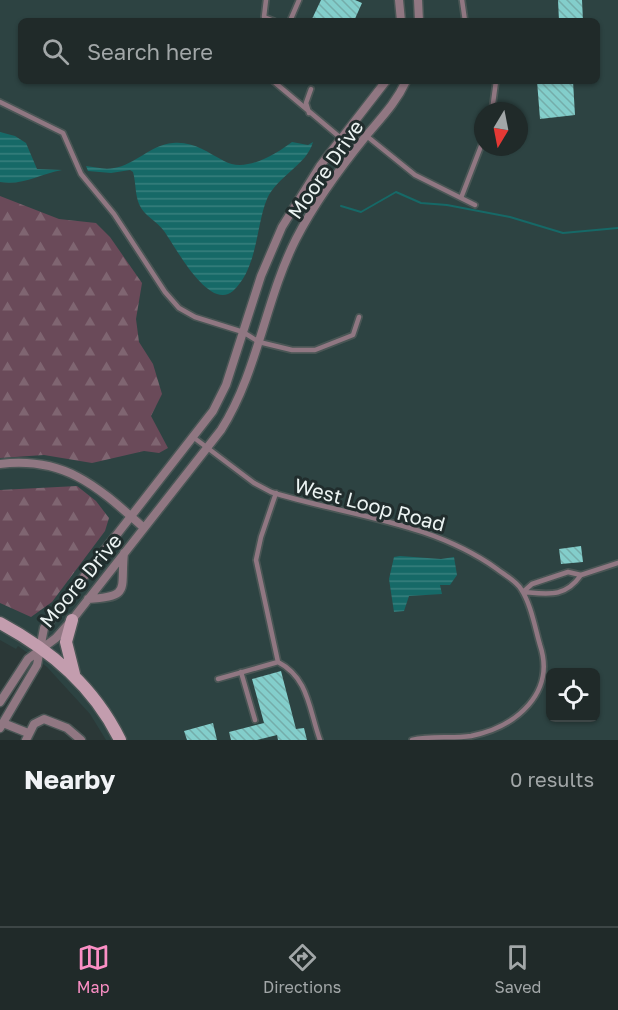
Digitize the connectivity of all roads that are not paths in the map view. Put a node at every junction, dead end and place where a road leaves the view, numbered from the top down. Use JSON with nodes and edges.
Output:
{"nodes":[{"id":1,"x":266,"y":0,"type":"edge"},
{"id":2,"x":298,"y":0,"type":"edge"},
{"id":3,"x":399,"y":0,"type":"edge"},
{"id":4,"x":418,"y":0,"type":"edge"},
{"id":5,"x":462,"y":0,"type":"edge"},
{"id":6,"x":266,"y":18,"type":"edge"},
{"id":7,"x":291,"y":18,"type":"edge"},
{"id":8,"x":401,"y":18,"type":"edge"},
{"id":9,"x":419,"y":18,"type":"edge"},
{"id":10,"x":465,"y":18,"type":"edge"},
{"id":11,"x":276,"y":84,"type":"edge"},
{"id":12,"x":384,"y":84,"type":"edge"},
{"id":13,"x":404,"y":84,"type":"edge"},
{"id":14,"x":496,"y":84,"type":"edge"},
{"id":15,"x":310,"y":89,"type":"dead end"},
{"id":16,"x":0,"y":102,"type":"edge"},
{"id":17,"x":493,"y":102,"type":"edge"},
{"id":18,"x":309,"y":113,"type":"junction"},
{"id":19,"x":353,"y":125,"type":"junction"},
{"id":20,"x":366,"y":136,"type":"junction"},
{"id":21,"x":342,"y":139,"type":"junction"},
{"id":22,"x":355,"y":150,"type":"junction"},
{"id":23,"x":477,"y":156,"type":"edge"},
{"id":24,"x":461,"y":198,"type":"junction"},
{"id":25,"x":475,"y":205,"type":"dead end"},
{"id":26,"x":358,"y":317,"type":"dead end"},
{"id":27,"x":243,"y":332,"type":"junction"},
{"id":28,"x":259,"y":342,"type":"junction"},
{"id":29,"x":193,"y":437,"type":"junction"},
{"id":30,"x":208,"y":447,"type":"junction"},
{"id":31,"x":0,"y":464,"type":"edge"},
{"id":32,"x":276,"y":493,"type":"junction"},
{"id":33,"x":130,"y":515,"type":"junction"},
{"id":34,"x":144,"y":528,"type":"junction"},
{"id":35,"x":124,"y":554,"type":"junction"},
{"id":36,"x":618,"y":562,"type":"edge"},
{"id":37,"x":581,"y":575,"type":"junction"},
{"id":38,"x":523,"y":592,"type":"junction"},
{"id":39,"x":88,"y":599,"type":"junction"},
{"id":40,"x":72,"y":620,"type":"junction"},
{"id":41,"x":0,"y":623,"type":"edge"},
{"id":42,"x":41,"y":647,"type":"junction"},
{"id":43,"x":278,"y":662,"type":"junction"},
{"id":44,"x":241,"y":672,"type":"junction"},
{"id":45,"x":74,"y":675,"type":"junction"},
{"id":46,"x":218,"y":679,"type":"dead end"},
{"id":47,"x":1,"y":700,"type":"edge"},
{"id":48,"x":13,"y":702,"type":"junction"},
{"id":49,"x":255,"y":720,"type":"dead end"},
{"id":50,"x":1,"y":725,"type":"edge"},
{"id":51,"x":27,"y":737,"type":"edge"},
{"id":52,"x":81,"y":740,"type":"edge"},
{"id":53,"x":120,"y":740,"type":"edge"},
{"id":54,"x":320,"y":740,"type":"edge"},
{"id":55,"x":412,"y":740,"type":"edge"}],
"edges":[{"from":1,"to":6,"type":"lane"},
{"from":2,"to":7,"type":"lane"},
{"from":3,"to":8,"type":"street"},
{"from":4,"to":9,"type":"street"},
{"from":5,"to":10,"type":"lane"},
{"from":11,"to":18,"type":"lane"},
{"from":12,"to":19,"type":"street","name":"Moore Drive"},
{"from":13,"to":20,"type":"street","name":"Moore Drive"},
{"from":14,"to":17,"type":"lane"},
{"from":15,"to":18,"type":"lane"},
{"from":16,"to":27,"type":"lane"},
{"from":18,"to":21,"type":"lane"},
{"from":19,"to":20,"type":"lane"},
{"from":19,"to":21,"type":"street","name":"Moore Drive"},
{"from":20,"to":22,"type":"street","name":"Moore Drive"},
{"from":20,"to":24,"type":"lane"},
{"from":21,"to":22,"type":"lane"},
{"from":21,"to":27,"type":"street","name":"Moore Drive"},
{"from":22,"to":28,"type":"street","name":"Moore Drive"},
{"from":23,"to":24,"type":"lane"},
{"from":24,"to":25,"type":"lane"},
{"from":26,"to":28,"type":"lane"},
{"from":27,"to":28,"type":"lane"},
{"from":27,"to":29,"type":"street","name":"Moore Drive"},
{"from":28,"to":30,"type":"street","name":"Moore Drive"},
{"from":29,"to":30,"type":"lane","name":"West Loop Road"},
{"from":29,"to":33,"type":"street","name":"Moore Drive"},
{"from":30,"to":32,"type":"lane","name":"West Loop Road"},
{"from":30,"to":34,"type":"street","name":"Moore Drive"},
{"from":31,"to":33,"type":"street"},
{"from":32,"to":38,"type":"lane","name":"West Loop Road"},
{"from":32,"to":43,"type":"lane"},
{"from":33,"to":34,"type":"street"},
{"from":33,"to":42,"type":"street","name":"Moore Drive"},
{"from":34,"to":35,"type":"street","name":"Moore Drive"},
{"from":35,"to":39,"type":"street","name":"Moore Drive"},
{"from":35,"to":39,"type":"street"},
{"from":36,"to":37,"type":"lane"},
{"from":37,"to":38,"type":"lane"},
{"from":37,"to":38,"type":"lane"},
{"from":38,"to":55,"type":"lane"},
{"from":39,"to":40,"type":"street","name":"Moore Drive"},
{"from":40,"to":42,"type":"street","name":"Moore Drive"},
{"from":40,"to":45,"type":"main road"},
{"from":41,"to":42,"type":"main road"},
{"from":42,"to":45,"type":"main road"},
{"from":42,"to":47,"type":"street"},
{"from":42,"to":48,"type":"street"},
{"from":43,"to":44,"type":"lane"},
{"from":43,"to":54,"type":"lane"},
{"from":44,"to":46,"type":"lane"},
{"from":44,"to":49,"type":"lane"},
{"from":45,"to":53,"type":"main road"},
{"from":47,"to":48,"type":"lane"},
{"from":48,"to":50,"type":"street"},
{"from":50,"to":51,"type":"street"},
{"from":51,"to":52,"type":"street"}]}
